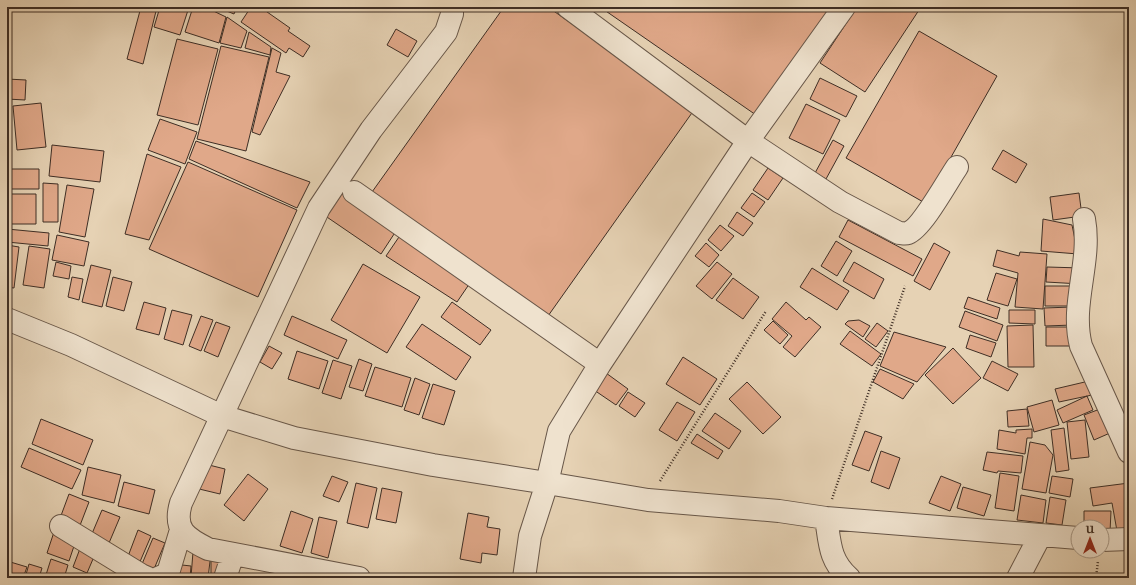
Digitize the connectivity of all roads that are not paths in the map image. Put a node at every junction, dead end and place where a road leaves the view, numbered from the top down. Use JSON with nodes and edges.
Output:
{"nodes":[{"id":1,"x":452,"y":7,"type":"edge"},
{"id":2,"x":568,"y":7,"type":"edge"},
{"id":3,"x":844,"y":7,"type":"edge"},
{"id":4,"x":748,"y":141,"type":"junction"},
{"id":5,"x":957,"y":166,"type":"dead end"},
{"id":6,"x":354,"y":192,"type":"dead end"},
{"id":7,"x":1084,"y":219,"type":"dead end"},
{"id":8,"x":7,"y":318,"type":"edge"},
{"id":9,"x":600,"y":364,"type":"junction"},
{"id":10,"x":222,"y":416,"type":"junction"},
{"id":11,"x":1129,"y":452,"type":"edge"},
{"id":12,"x":547,"y":483,"type":"junction"},
{"id":13,"x":826,"y":518,"type":"junction"},
{"id":14,"x":61,"y":526,"type":"dead end"},
{"id":15,"x":181,"y":530,"type":"junction"},
{"id":16,"x":1040,"y":536,"type":"junction"},
{"id":17,"x":1070,"y":538,"type":"edge"},
{"id":18,"x":1129,"y":539,"type":"edge"},
{"id":19,"x":1110,"y":546,"type":"edge"},
{"id":20,"x":233,"y":554,"type":"junction"},
{"id":21,"x":148,"y":578,"type":"edge"},
{"id":22,"x":158,"y":578,"type":"edge"},
{"id":23,"x":226,"y":578,"type":"edge"},
{"id":24,"x":359,"y":578,"type":"edge"},
{"id":25,"x":524,"y":578,"type":"edge"},
{"id":26,"x":849,"y":578,"type":"edge"},
{"id":27,"x":1018,"y":578,"type":"edge"}],
"edges":[{"from":1,"to":10,"type":"street"},
{"from":2,"to":4,"type":"street"},
{"from":3,"to":4,"type":"street"},
{"from":4,"to":5,"type":"street"},
{"from":4,"to":9,"type":"street"},
{"from":6,"to":9,"type":"street"},
{"from":7,"to":11,"type":"street"},
{"from":8,"to":10,"type":"street"},
{"from":9,"to":12,"type":"street"},
{"from":10,"to":12,"type":"street"},
{"from":10,"to":15,"type":"street"},
{"from":12,"to":13,"type":"street"},
{"from":12,"to":25,"type":"street"},
{"from":13,"to":16,"type":"street"},
{"from":13,"to":26,"type":"street"},
{"from":14,"to":21,"type":"street"},
{"from":15,"to":20,"type":"street"},
{"from":15,"to":22,"type":"street"},
{"from":16,"to":17,"type":"street"},
{"from":16,"to":27,"type":"street"},
{"from":18,"to":19,"type":"street"},
{"from":20,"to":23,"type":"street"},
{"from":20,"to":24,"type":"street"}]}
